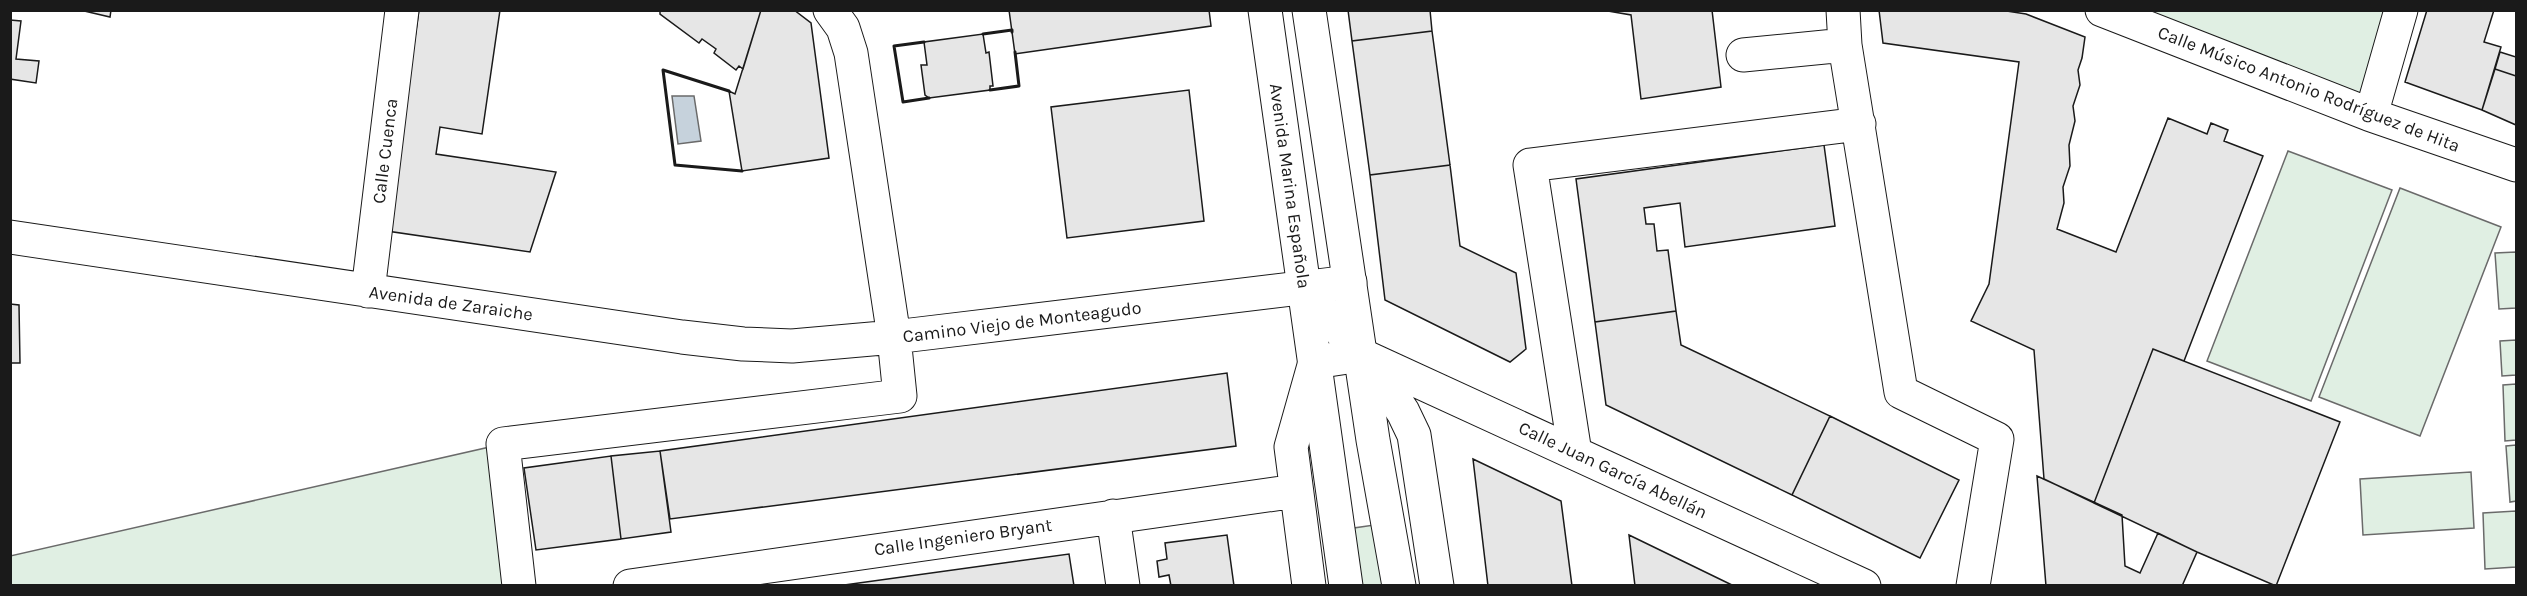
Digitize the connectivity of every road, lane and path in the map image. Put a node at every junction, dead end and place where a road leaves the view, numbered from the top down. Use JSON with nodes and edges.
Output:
{"nodes":[{"id":1,"x":402,"y":10,"type":"edge"},
{"id":2,"x":830,"y":10,"type":"edge"},
{"id":3,"x":1265,"y":10,"type":"edge"},
{"id":4,"x":1309,"y":10,"type":"edge"},
{"id":5,"x":1842,"y":10,"type":"edge"},
{"id":6,"x":2102,"y":10,"type":"edge"},
{"id":7,"x":2401,"y":10,"type":"edge"},
{"id":8,"x":1845,"y":45,"type":"junction"},
{"id":9,"x":1743,"y":55,"type":"dead end"},
{"id":10,"x":2371,"y":115,"type":"junction"},
{"id":11,"x":1860,"y":124,"type":"junction"},
{"id":12,"x":2517,"y":165,"type":"edge"},
{"id":13,"x":10,"y":237,"type":"edge"},
{"id":14,"x":1350,"y":282,"type":"junction"},
{"id":15,"x":1305,"y":287,"type":"junction"},
{"id":16,"x":368,"y":291,"type":"junction"},
{"id":17,"x":894,"y":337,"type":"junction"},
{"id":18,"x":1361,"y":355,"type":"junction"},
{"id":19,"x":1315,"y":362,"type":"junction"},
{"id":20,"x":1575,"y":453,"type":"junction"},
{"id":21,"x":1296,"y":490,"type":"junction"},
{"id":22,"x":1113,"y":516,"type":"junction"},
{"id":23,"x":1431,"y":546,"type":"junction"},
{"id":24,"x":800,"y":573,"type":"edge"},
{"id":25,"x":519,"y":585,"type":"edge"},
{"id":26,"x":630,"y":585,"type":"edge"},
{"id":27,"x":1123,"y":585,"type":"edge"},
{"id":28,"x":1309,"y":585,"type":"edge"},
{"id":29,"x":1346,"y":585,"type":"edge"},
{"id":30,"x":1399,"y":585,"type":"edge"},
{"id":31,"x":1423,"y":585,"type":"edge"},
{"id":32,"x":1437,"y":585,"type":"edge"},
{"id":33,"x":1864,"y":585,"type":"edge"},
{"id":34,"x":1973,"y":585,"type":"edge"}],
"edges":[{"from":1,"to":16,"type":"street","name":"Calle Cuenca"},
{"from":2,"to":17,"type":"street","name":"Camino Viejo de Monteagudo"},
{"from":3,"to":15,"type":"street","name":"Avenida Marina Española"},
{"from":4,"to":14,"type":"street"},
{"from":5,"to":8,"type":"street"},
{"from":6,"to":10,"type":"street","name":"Calle Músico Antonio Rodríguez de Hita"},
{"from":7,"to":10,"type":"street"},
{"from":8,"to":9,"type":"street"},
{"from":8,"to":11,"type":"street"},
{"from":10,"to":12,"type":"street","name":"Calle Músico Antonio Rodríguez de Hita"},
{"from":11,"to":20,"type":"street"},
{"from":11,"to":34,"type":"street"},
{"from":13,"to":16,"type":"street","name":"Avenida de Zaraiche"},
{"from":14,"to":15,"type":"street","name":"Camino Viejo de Monteagudo"},
{"from":14,"to":18,"type":"street"},
{"from":15,"to":17,"type":"street","name":"Camino Viejo de Monteagudo"},
{"from":15,"to":18,"type":"street"},
{"from":15,"to":19,"type":"street","name":"Avenida Marina Española"},
{"from":16,"to":17,"type":"street","name":"Avenida de Zaraiche"},
{"from":17,"to":25,"type":"street"},
{"from":18,"to":19,"type":"street"},
{"from":18,"to":20,"type":"street","name":"Calle Juan García Abellán"},
{"from":18,"to":23,"type":"street"},
{"from":18,"to":30,"type":"street"},
{"from":19,"to":21,"type":"street","name":"Avenida Marina Española"},
{"from":19,"to":29,"type":"street","name":"Avenida Marina Española"},
{"from":20,"to":33,"type":"street","name":"Calle Juan García Abellán"},
{"from":21,"to":22,"type":"street","name":"Calle Ingeniero Bryant"},
{"from":21,"to":28,"type":"street","name":"Avenida Marina Española"},
{"from":22,"to":24,"type":"street","name":"Calle Ingeniero Bryant"},
{"from":22,"to":27,"type":"street"},
{"from":23,"to":31,"type":"street"},
{"from":23,"to":32,"type":"street"},
{"from":24,"to":26,"type":"street","name":"Calle Ingeniero Bryant"}]}
